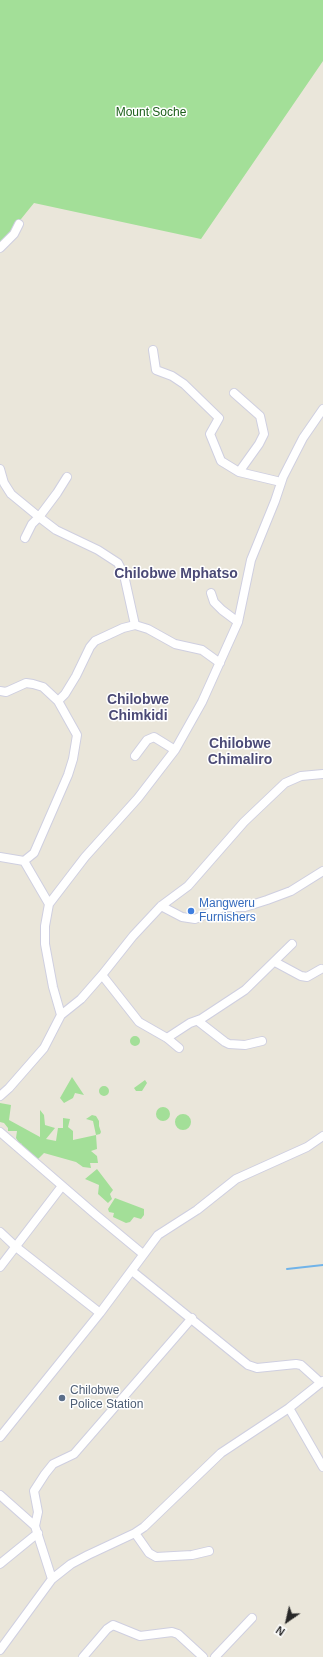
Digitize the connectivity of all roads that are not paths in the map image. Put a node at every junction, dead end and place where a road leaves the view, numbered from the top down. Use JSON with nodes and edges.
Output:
{"nodes":[{"id":1,"x":19,"y":224,"type":"dead end"},
{"id":2,"x":0,"y":248,"type":"edge"},
{"id":3,"x":153,"y":350,"type":"dead end"},
{"id":4,"x":234,"y":392,"type":"dead end"},
{"id":5,"x":323,"y":408,"type":"edge"},
{"id":6,"x":0,"y":469,"type":"edge"},
{"id":7,"x":239,"y":472,"type":"junction"},
{"id":8,"x":68,"y":477,"type":"dead end"},
{"id":9,"x":281,"y":482,"type":"junction"},
{"id":10,"x":39,"y":516,"type":"junction"},
{"id":11,"x":25,"y":538,"type":"dead end"},
{"id":12,"x":211,"y":593,"type":"dead end"},
{"id":13,"x":238,"y":622,"type":"junction"},
{"id":14,"x":135,"y":625,"type":"junction"},
{"id":15,"x":220,"y":663,"type":"junction"},
{"id":16,"x":0,"y":692,"type":"edge"},
{"id":17,"x":58,"y":701,"type":"junction"},
{"id":18,"x":175,"y":750,"type":"junction"},
{"id":19,"x":135,"y":756,"type":"dead end"},
{"id":20,"x":323,"y":774,"type":"edge"},
{"id":21,"x":0,"y":857,"type":"edge"},
{"id":22,"x":24,"y":862,"type":"junction"},
{"id":23,"x":323,"y":871,"type":"edge"},
{"id":24,"x":49,"y":904,"type":"junction"},
{"id":25,"x":161,"y":906,"type":"junction"},
{"id":26,"x":292,"y":944,"type":"dead end"},
{"id":27,"x":275,"y":962,"type":"junction"},
{"id":28,"x":321,"y":969,"type":"dead end"},
{"id":29,"x":102,"y":975,"type":"junction"},
{"id":30,"x":61,"y":1016,"type":"junction"},
{"id":31,"x":198,"y":1021,"type":"junction"},
{"id":32,"x":167,"y":1038,"type":"junction"},
{"id":33,"x":262,"y":1041,"type":"dead end"},
{"id":34,"x":179,"y":1048,"type":"dead end"},
{"id":35,"x":0,"y":1096,"type":"edge"},
{"id":36,"x":0,"y":1132,"type":"edge"},
{"id":37,"x":323,"y":1136,"type":"edge"},
{"id":38,"x":62,"y":1186,"type":"junction"},
{"id":39,"x":0,"y":1232,"type":"edge"},
{"id":40,"x":16,"y":1247,"type":"junction"},
{"id":41,"x":143,"y":1254,"type":"junction"},
{"id":42,"x":0,"y":1267,"type":"edge"},
{"id":43,"x":132,"y":1270,"type":"junction"},
{"id":44,"x":100,"y":1313,"type":"junction"},
{"id":45,"x":192,"y":1318,"type":"junction"},
{"id":46,"x":322,"y":1382,"type":"edge"},
{"id":47,"x":290,"y":1408,"type":"junction"},
{"id":48,"x":0,"y":1437,"type":"edge"},
{"id":49,"x":323,"y":1467,"type":"edge"},
{"id":50,"x":0,"y":1495,"type":"edge"},
{"id":51,"x":36,"y":1529,"type":"junction"},
{"id":52,"x":135,"y":1533,"type":"junction"},
{"id":53,"x":209,"y":1551,"type":"dead end"},
{"id":54,"x":0,"y":1564,"type":"edge"},
{"id":55,"x":52,"y":1579,"type":"junction"},
{"id":56,"x":252,"y":1618,"type":"dead end"},
{"id":57,"x":0,"y":1650,"type":"edge"},
{"id":58,"x":83,"y":1657,"type":"edge"},
{"id":59,"x":203,"y":1657,"type":"edge"},
{"id":60,"x":215,"y":1657,"type":"edge"}],
"edges":[{"from":1,"to":2,"type":"street"},
{"from":3,"to":7,"type":"street"},
{"from":4,"to":7,"type":"street"},
{"from":5,"to":9,"type":"street"},
{"from":6,"to":10,"type":"street"},
{"from":7,"to":9,"type":"street"},
{"from":8,"to":10,"type":"street"},
{"from":9,"to":13,"type":"street"},
{"from":10,"to":11,"type":"street"},
{"from":10,"to":14,"type":"street"},
{"from":12,"to":13,"type":"street"},
{"from":13,"to":15,"type":"street"},
{"from":14,"to":15,"type":"street"},
{"from":14,"to":17,"type":"street"},
{"from":15,"to":18,"type":"street"},
{"from":16,"to":17,"type":"street"},
{"from":17,"to":22,"type":"street"},
{"from":18,"to":19,"type":"street"},
{"from":18,"to":24,"type":"street"},
{"from":20,"to":25,"type":"street"},
{"from":21,"to":22,"type":"street"},
{"from":22,"to":24,"type":"street"},
{"from":23,"to":25,"type":"street"},
{"from":24,"to":30,"type":"street"},
{"from":25,"to":29,"type":"street"},
{"from":26,"to":27,"type":"street"},
{"from":27,"to":28,"type":"street"},
{"from":27,"to":31,"type":"street"},
{"from":29,"to":30,"type":"street"},
{"from":29,"to":32,"type":"street"},
{"from":30,"to":35,"type":"street"},
{"from":31,"to":32,"type":"street"},
{"from":31,"to":33,"type":"street"},
{"from":32,"to":34,"type":"street"},
{"from":36,"to":38,"type":"street"},
{"from":37,"to":41,"type":"street"},
{"from":38,"to":40,"type":"street"},
{"from":38,"to":41,"type":"street"},
{"from":39,"to":40,"type":"street"},
{"from":40,"to":42,"type":"street"},
{"from":40,"to":44,"type":"street"},
{"from":41,"to":43,"type":"street"},
{"from":43,"to":44,"type":"street"},
{"from":43,"to":45,"type":"street"},
{"from":44,"to":48,"type":"street"},
{"from":45,"to":46,"type":"street"},
{"from":45,"to":51,"type":"street"},
{"from":46,"to":47,"type":"street"},
{"from":47,"to":49,"type":"street"},
{"from":47,"to":52,"type":"street"},
{"from":50,"to":51,"type":"street"},
{"from":51,"to":54,"type":"street"},
{"from":51,"to":55,"type":"street"},
{"from":52,"to":53,"type":"street"},
{"from":52,"to":55,"type":"street"},
{"from":55,"to":57,"type":"street"},
{"from":56,"to":60,"type":"street"},
{"from":58,"to":59,"type":"street"}]}
